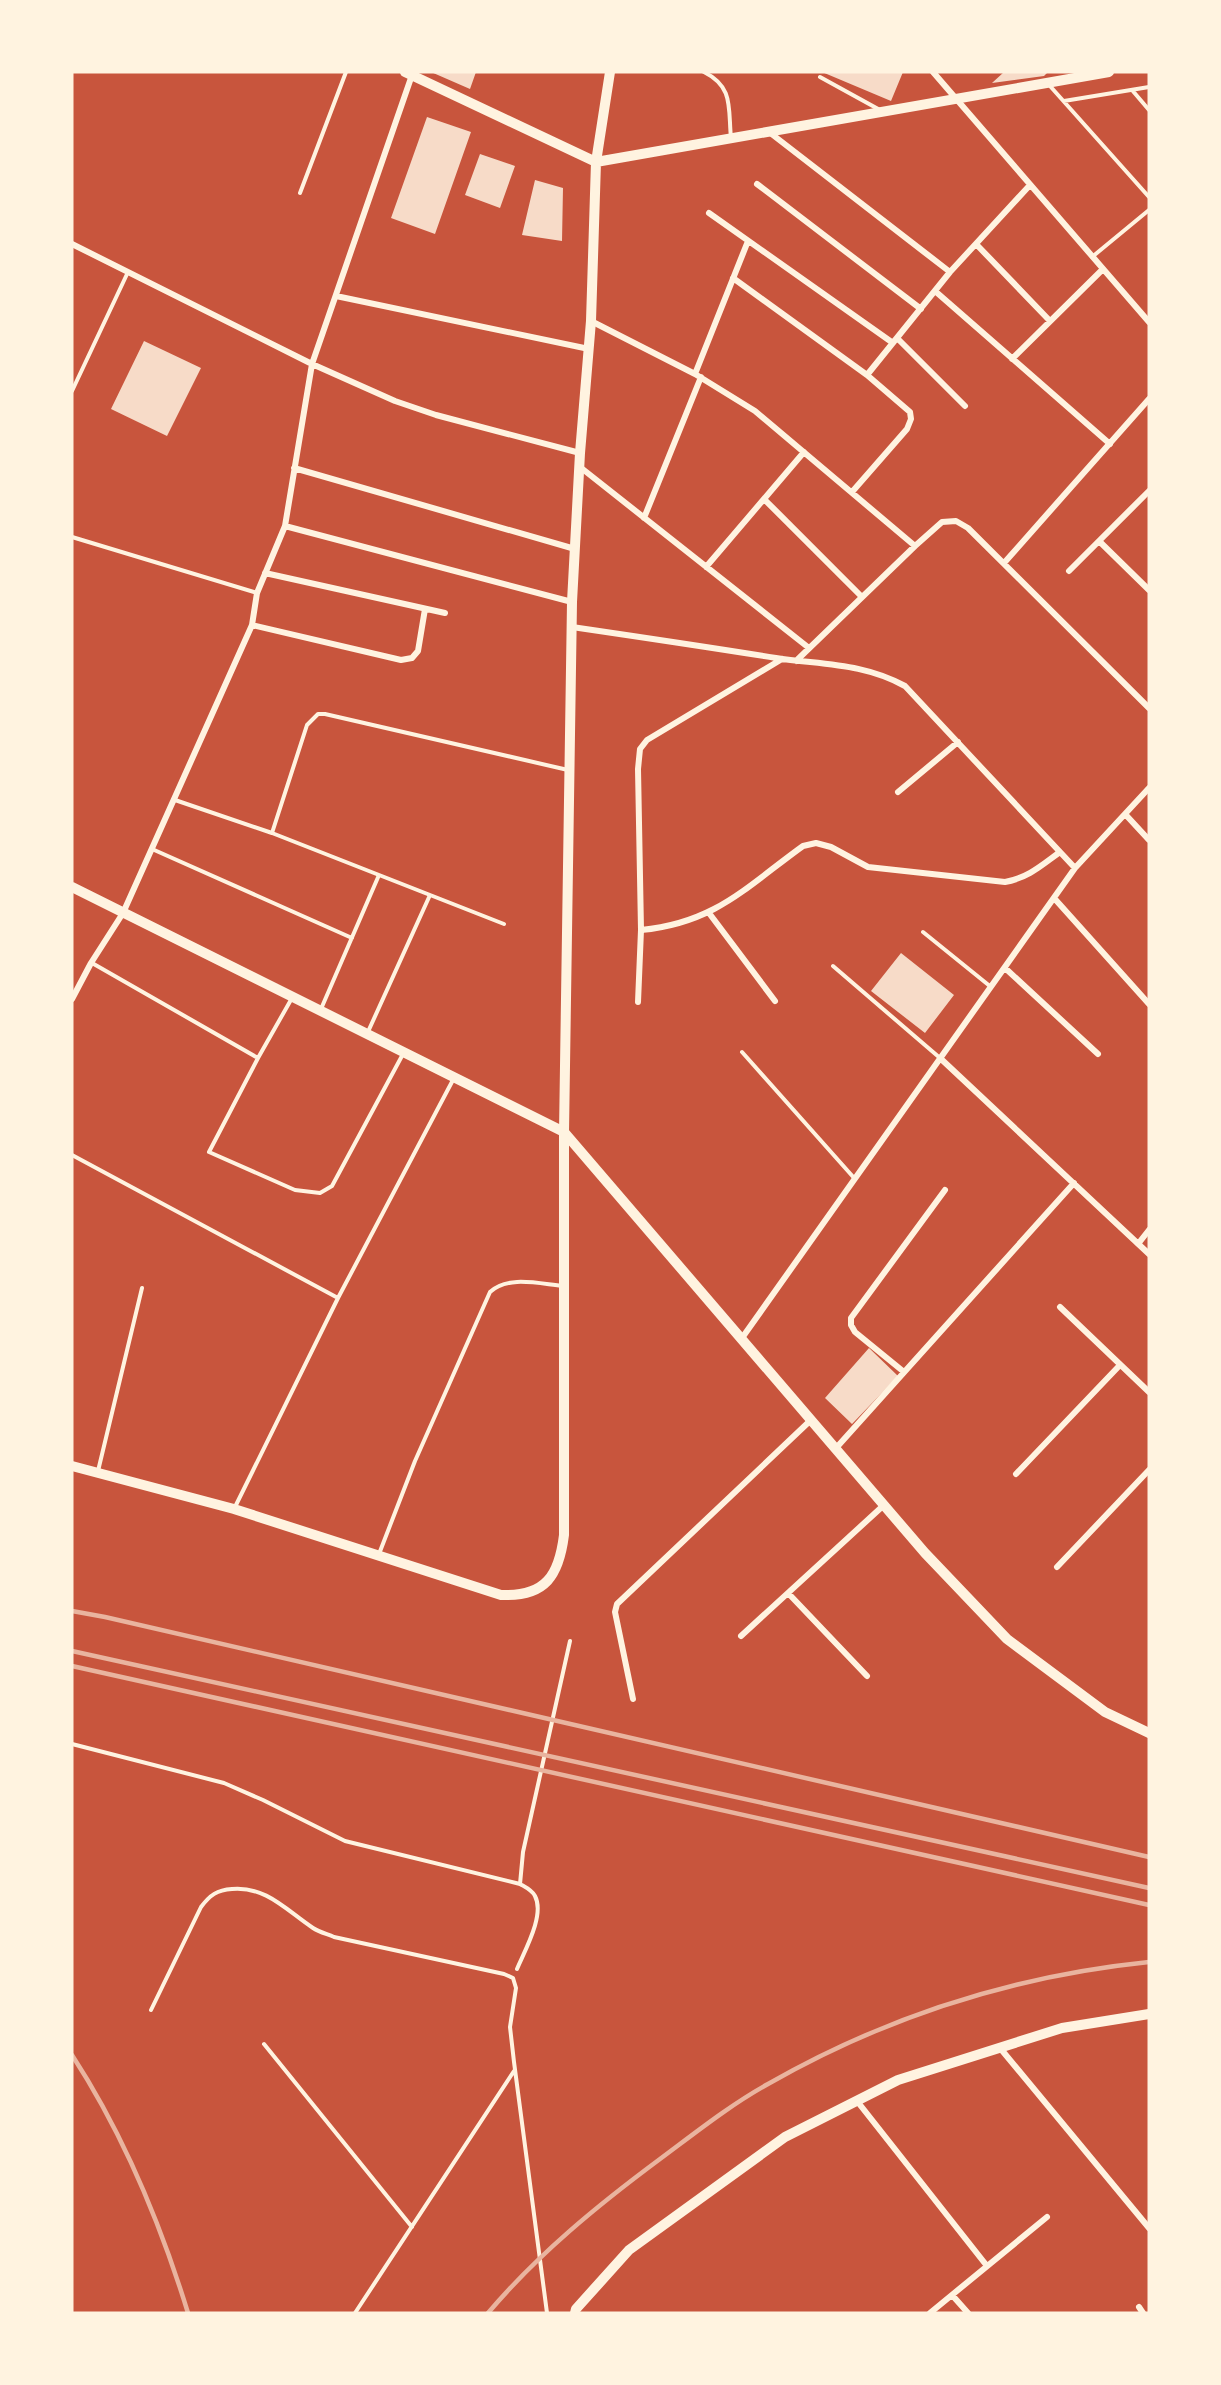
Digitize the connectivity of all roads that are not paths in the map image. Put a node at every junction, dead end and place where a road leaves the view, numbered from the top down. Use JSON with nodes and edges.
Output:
{"nodes":[{"id":1,"x":346,"y":72,"type":"edge"},
{"id":2,"x":610,"y":72,"type":"edge"},
{"id":3,"x":704,"y":72,"type":"edge"},
{"id":4,"x":933,"y":72,"type":"edge"},
{"id":5,"x":1109,"y":72,"type":"edge"},
{"id":6,"x":408,"y":73,"type":"edge"},
{"id":7,"x":820,"y":77,"type":"dead end"},
{"id":8,"x":1048,"y":83,"type":"junction"},
{"id":9,"x":1149,"y":87,"type":"edge"},
{"id":10,"x":1131,"y":90,"type":"junction"},
{"id":11,"x":955,"y":99,"type":"junction"},
{"id":12,"x":1064,"y":101,"type":"junction"},
{"id":13,"x":1149,"y":110,"type":"edge"},
{"id":14,"x":882,"y":112,"type":"junction"},
{"id":15,"x":768,"y":132,"type":"junction"},
{"id":16,"x":731,"y":138,"type":"junction"},
{"id":17,"x":596,"y":162,"type":"junction"},
{"id":18,"x":757,"y":184,"type":"dead end"},
{"id":19,"x":1030,"y":185,"type":"junction"},
{"id":20,"x":300,"y":194,"type":"dead end"},
{"id":21,"x":1149,"y":197,"type":"edge"},
{"id":22,"x":1149,"y":210,"type":"edge"},
{"id":23,"x":709,"y":213,"type":"dead end"},
{"id":24,"x":748,"y":241,"type":"junction"},
{"id":25,"x":72,"y":244,"type":"edge"},
{"id":26,"x":976,"y":244,"type":"junction"},
{"id":27,"x":1092,"y":256,"type":"junction"},
{"id":28,"x":1103,"y":269,"type":"junction"},
{"id":29,"x":128,"y":271,"type":"junction"},
{"id":30,"x":950,"y":272,"type":"junction"},
{"id":31,"x":733,"y":278,"type":"junction"},
{"id":32,"x":935,"y":291,"type":"junction"},
{"id":33,"x":336,"y":296,"type":"junction"},
{"id":34,"x":921,"y":309,"type":"junction"},
{"id":35,"x":591,"y":321,"type":"junction"},
{"id":36,"x":1050,"y":321,"type":"junction"},
{"id":37,"x":1149,"y":322,"type":"edge"},
{"id":38,"x":895,"y":341,"type":"junction"},
{"id":39,"x":589,"y":349,"type":"junction"},
{"id":40,"x":1012,"y":359,"type":"junction"},
{"id":41,"x":312,"y":364,"type":"junction"},
{"id":42,"x":698,"y":375,"type":"junction"},
{"id":43,"x":867,"y":375,"type":"junction"},
{"id":44,"x":72,"y":391,"type":"edge"},
{"id":45,"x":1149,"y":399,"type":"edge"},
{"id":46,"x":965,"y":406,"type":"dead end"},
{"id":47,"x":1110,"y":444,"type":"junction"},
{"id":48,"x":804,"y":452,"type":"junction"},
{"id":49,"x":580,"y":453,"type":"junction"},
{"id":50,"x":580,"y":467,"type":"junction"},
{"id":51,"x":294,"y":468,"type":"junction"},
{"id":52,"x":1149,"y":491,"type":"edge"},
{"id":53,"x":852,"y":492,"type":"junction"},
{"id":54,"x":764,"y":499,"type":"junction"},
{"id":55,"x":644,"y":518,"type":"junction"},
{"id":56,"x":285,"y":526,"type":"junction"},
{"id":57,"x":72,"y":537,"type":"edge"},
{"id":58,"x":1099,"y":541,"type":"junction"},
{"id":59,"x":915,"y":546,"type":"junction"},
{"id":60,"x":575,"y":549,"type":"junction"},
{"id":61,"x":1004,"y":563,"type":"junction"},
{"id":62,"x":706,"y":567,"type":"junction"},
{"id":63,"x":1069,"y":571,"type":"dead end"},
{"id":64,"x":266,"y":573,"type":"junction"},
{"id":65,"x":1149,"y":577,"type":"edge"},
{"id":66,"x":1142,"y":584,"type":"junction"},
{"id":67,"x":1149,"y":590,"type":"edge"},
{"id":68,"x":257,"y":593,"type":"junction"},
{"id":69,"x":862,"y":597,"type":"junction"},
{"id":70,"x":572,"y":602,"type":"junction"},
{"id":71,"x":425,"y":609,"type":"junction"},
{"id":72,"x":445,"y":613,"type":"dead end"},
{"id":73,"x":252,"y":625,"type":"junction"},
{"id":74,"x":572,"y":627,"type":"junction"},
{"id":75,"x":809,"y":648,"type":"junction"},
{"id":76,"x":782,"y":658,"type":"junction"},
{"id":77,"x":796,"y":661,"type":"junction"},
{"id":78,"x":1149,"y":708,"type":"edge"},
{"id":79,"x":958,"y":742,"type":"junction"},
{"id":80,"x":570,"y":770,"type":"junction"},
{"id":81,"x":1149,"y":788,"type":"edge"},
{"id":82,"x":898,"y":792,"type":"dead end"},
{"id":83,"x":175,"y":800,"type":"junction"},
{"id":84,"x":1125,"y":814,"type":"junction"},
{"id":85,"x":272,"y":833,"type":"junction"},
{"id":86,"x":1149,"y":840,"type":"edge"},
{"id":87,"x":152,"y":849,"type":"junction"},
{"id":88,"x":1060,"y":852,"type":"junction"},
{"id":89,"x":1075,"y":868,"type":"junction"},
{"id":90,"x":379,"y":875,"type":"junction"},
{"id":91,"x":72,"y":888,"type":"edge"},
{"id":92,"x":430,"y":895,"type":"junction"},
{"id":93,"x":1054,"y":898,"type":"junction"},
{"id":94,"x":123,"y":913,"type":"junction"},
{"id":95,"x":709,"y":913,"type":"junction"},
{"id":96,"x":504,"y":924,"type":"dead end"},
{"id":97,"x":641,"y":930,"type":"junction"},
{"id":98,"x":923,"y":932,"type":"dead end"},
{"id":99,"x":352,"y":938,"type":"junction"},
{"id":100,"x":91,"y":963,"type":"junction"},
{"id":101,"x":832,"y":966,"type":"dead end"},
{"id":102,"x":1005,"y":968,"type":"junction"},
{"id":103,"x":991,"y":987,"type":"junction"},
{"id":104,"x":293,"y":997,"type":"junction"},
{"id":105,"x":72,"y":999,"type":"edge"},
{"id":106,"x":775,"y":1001,"type":"dead end"},
{"id":107,"x":638,"y":1002,"type":"dead end"},
{"id":108,"x":1149,"y":1004,"type":"edge"},
{"id":109,"x":320,"y":1011,"type":"junction"},
{"id":110,"x":366,"y":1034,"type":"junction"},
{"id":111,"x":404,"y":1052,"type":"junction"},
{"id":112,"x":742,"y":1052,"type":"dead end"},
{"id":113,"x":1098,"y":1054,"type":"dead end"},
{"id":114,"x":258,"y":1058,"type":"junction"},
{"id":115,"x":940,"y":1058,"type":"junction"},
{"id":116,"x":454,"y":1078,"type":"junction"},
{"id":117,"x":564,"y":1132,"type":"junction"},
{"id":118,"x":72,"y":1155,"type":"edge"},
{"id":119,"x":855,"y":1179,"type":"junction"},
{"id":120,"x":1074,"y":1183,"type":"junction"},
{"id":121,"x":945,"y":1190,"type":"dead end"},
{"id":122,"x":1149,"y":1230,"type":"edge"},
{"id":123,"x":1138,"y":1244,"type":"junction"},
{"id":124,"x":1149,"y":1254,"type":"edge"},
{"id":125,"x":564,"y":1286,"type":"junction"},
{"id":126,"x":142,"y":1288,"type":"dead end"},
{"id":127,"x":338,"y":1298,"type":"junction"},
{"id":128,"x":1060,"y":1307,"type":"dead end"},
{"id":129,"x":742,"y":1338,"type":"junction"},
{"id":130,"x":1120,"y":1365,"type":"junction"},
{"id":131,"x":904,"y":1372,"type":"junction"},
{"id":132,"x":1149,"y":1392,"type":"edge"},
{"id":133,"x":812,"y":1419,"type":"junction"},
{"id":134,"x":837,"y":1447,"type":"junction"},
{"id":135,"x":72,"y":1466,"type":"edge"},
{"id":136,"x":1149,"y":1470,"type":"edge"},
{"id":137,"x":98,"y":1472,"type":"junction"},
{"id":138,"x":1016,"y":1474,"type":"dead end"},
{"id":139,"x":885,"y":1504,"type":"junction"},
{"id":140,"x":234,"y":1509,"type":"junction"},
{"id":141,"x":379,"y":1556,"type":"junction"},
{"id":142,"x":1057,"y":1567,"type":"dead end"},
{"id":143,"x":788,"y":1593,"type":"junction"},
{"id":144,"x":741,"y":1636,"type":"dead end"},
{"id":145,"x":867,"y":1676,"type":"dead end"},
{"id":146,"x":633,"y":1699,"type":"dead end"},
{"id":147,"x":1149,"y":1732,"type":"edge"},
{"id":148,"x":151,"y":2010,"type":"dead end"},
{"id":149,"x":1149,"y":2014,"type":"edge"},
{"id":150,"x":264,"y":2044,"type":"dead end"},
{"id":151,"x":1000,"y":2048,"type":"junction"},
{"id":152,"x":515,"y":2070,"type":"junction"},
{"id":153,"x":857,"y":2101,"type":"junction"},
{"id":154,"x":1047,"y":2217,"type":"dead end"},
{"id":155,"x":412,"y":2227,"type":"junction"},
{"id":156,"x":1149,"y":2228,"type":"edge"},
{"id":157,"x":987,"y":2266,"type":"junction"},
{"id":158,"x":952,"y":2295,"type":"junction"},
{"id":159,"x":355,"y":2313,"type":"edge"},
{"id":160,"x":547,"y":2313,"type":"edge"},
{"id":161,"x":574,"y":2313,"type":"edge"},
{"id":162,"x":930,"y":2313,"type":"edge"},
{"id":163,"x":968,"y":2313,"type":"edge"}],
"edges":[{"from":1,"to":20,"type":"lane"},
{"from":2,"to":17,"type":"street"},
{"from":3,"to":16,"type":"lane"},
{"from":4,"to":11,"type":"street"},
{"from":5,"to":8,"type":"street"},
{"from":6,"to":17,"type":"street"},
{"from":6,"to":33,"type":"street"},
{"from":7,"to":14,"type":"lane"},
{"from":8,"to":11,"type":"street"},
{"from":8,"to":12,"type":"lane"},
{"from":9,"to":10,"type":"lane"},
{"from":10,"to":12,"type":"lane"},
{"from":10,"to":13,"type":"lane"},
{"from":11,"to":14,"type":"street"},
{"from":11,"to":19,"type":"street"},
{"from":12,"to":21,"type":"lane"},
{"from":14,"to":15,"type":"street"},
{"from":15,"to":16,"type":"street"},
{"from":15,"to":30,"type":"street"},
{"from":16,"to":17,"type":"street"},
{"from":17,"to":35,"type":"street"},
{"from":18,"to":34,"type":"street"},
{"from":19,"to":26,"type":"street"},
{"from":19,"to":27,"type":"street"},
{"from":22,"to":27,"type":"lane"},
{"from":23,"to":24,"type":"street"},
{"from":24,"to":31,"type":"street"},
{"from":24,"to":38,"type":"street"},
{"from":25,"to":29,"type":"street"},
{"from":26,"to":30,"type":"street"},
{"from":26,"to":36,"type":"street"},
{"from":27,"to":28,"type":"street"},
{"from":28,"to":36,"type":"street"},
{"from":28,"to":37,"type":"street"},
{"from":29,"to":41,"type":"street"},
{"from":29,"to":44,"type":"lane"},
{"from":30,"to":32,"type":"street"},
{"from":31,"to":42,"type":"street"},
{"from":31,"to":43,"type":"street"},
{"from":32,"to":34,"type":"street"},
{"from":32,"to":40,"type":"street"},
{"from":33,"to":39,"type":"street"},
{"from":33,"to":41,"type":"street"},
{"from":34,"to":38,"type":"street"},
{"from":35,"to":39,"type":"street"},
{"from":35,"to":42,"type":"street"},
{"from":36,"to":40,"type":"street"},
{"from":38,"to":43,"type":"street"},
{"from":38,"to":46,"type":"street"},
{"from":39,"to":49,"type":"street"},
{"from":40,"to":47,"type":"street"},
{"from":41,"to":49,"type":"street"},
{"from":41,"to":51,"type":"street"},
{"from":42,"to":48,"type":"street"},
{"from":42,"to":55,"type":"street"},
{"from":43,"to":53,"type":"street"},
{"from":45,"to":47,"type":"street"},
{"from":47,"to":61,"type":"street"},
{"from":48,"to":53,"type":"street"},
{"from":48,"to":54,"type":"street"},
{"from":49,"to":50,"type":"street"},
{"from":50,"to":55,"type":"street"},
{"from":50,"to":60,"type":"street"},
{"from":51,"to":56,"type":"street"},
{"from":51,"to":60,"type":"street"},
{"from":52,"to":58,"type":"street"},
{"from":53,"to":59,"type":"street"},
{"from":54,"to":62,"type":"street"},
{"from":54,"to":69,"type":"street"},
{"from":55,"to":62,"type":"street"},
{"from":56,"to":64,"type":"street"},
{"from":56,"to":70,"type":"street"},
{"from":57,"to":68,"type":"lane"},
{"from":58,"to":63,"type":"street"},
{"from":58,"to":66,"type":"street"},
{"from":59,"to":61,"type":"street"},
{"from":59,"to":69,"type":"street"},
{"from":60,"to":70,"type":"street"},
{"from":61,"to":78,"type":"street"},
{"from":62,"to":75,"type":"street"},
{"from":64,"to":68,"type":"street"},
{"from":64,"to":71,"type":"street"},
{"from":65,"to":66,"type":"street"},
{"from":66,"to":67,"type":"street"},
{"from":68,"to":73,"type":"street"},
{"from":69,"to":75,"type":"street"},
{"from":70,"to":74,"type":"street"},
{"from":71,"to":72,"type":"street"},
{"from":71,"to":73,"type":"street"},
{"from":73,"to":83,"type":"street"},
{"from":74,"to":76,"type":"street"},
{"from":74,"to":80,"type":"street"},
{"from":75,"to":77,"type":"street"},
{"from":76,"to":77,"type":"street"},
{"from":76,"to":97,"type":"street"},
{"from":77,"to":79,"type":"street"},
{"from":79,"to":82,"type":"street"},
{"from":79,"to":88,"type":"street"},
{"from":80,"to":85,"type":"lane"},
{"from":80,"to":117,"type":"street"},
{"from":81,"to":84,"type":"street"},
{"from":83,"to":85,"type":"lane"},
{"from":83,"to":87,"type":"street"},
{"from":84,"to":86,"type":"street"},
{"from":84,"to":89,"type":"street"},
{"from":85,"to":90,"type":"lane"},
{"from":87,"to":94,"type":"street"},
{"from":87,"to":99,"type":"lane"},
{"from":88,"to":89,"type":"street"},
{"from":88,"to":95,"type":"street"},
{"from":89,"to":93,"type":"street"},
{"from":90,"to":92,"type":"lane"},
{"from":90,"to":99,"type":"lane"},
{"from":91,"to":94,"type":"street"},
{"from":92,"to":96,"type":"lane"},
{"from":92,"to":110,"type":"lane"},
{"from":93,"to":102,"type":"street"},
{"from":93,"to":108,"type":"street"},
{"from":94,"to":100,"type":"street"},
{"from":94,"to":104,"type":"street"},
{"from":95,"to":97,"type":"street"},
{"from":95,"to":106,"type":"street"},
{"from":97,"to":107,"type":"street"},
{"from":98,"to":103,"type":"lane"},
{"from":99,"to":109,"type":"lane"},
{"from":100,"to":105,"type":"street"},
{"from":100,"to":114,"type":"lane"},
{"from":101,"to":115,"type":"lane"},
{"from":102,"to":103,"type":"street"},
{"from":102,"to":113,"type":"street"},
{"from":103,"to":115,"type":"street"},
{"from":104,"to":109,"type":"street"},
{"from":104,"to":114,"type":"lane"},
{"from":109,"to":110,"type":"street"},
{"from":110,"to":111,"type":"street"},
{"from":111,"to":114,"type":"lane"},
{"from":111,"to":116,"type":"street"},
{"from":112,"to":119,"type":"lane"},
{"from":115,"to":119,"type":"street"},
{"from":115,"to":120,"type":"street"},
{"from":116,"to":117,"type":"street"},
{"from":116,"to":127,"type":"lane"},
{"from":117,"to":125,"type":"street"},
{"from":117,"to":129,"type":"street"},
{"from":118,"to":127,"type":"lane"},
{"from":119,"to":129,"type":"street"},
{"from":120,"to":123,"type":"street"},
{"from":120,"to":131,"type":"street"},
{"from":121,"to":131,"type":"street"},
{"from":122,"to":123,"type":"street"},
{"from":123,"to":124,"type":"street"},
{"from":125,"to":141,"type":"lane"},
{"from":125,"to":141,"type":"street"},
{"from":126,"to":137,"type":"lane"},
{"from":127,"to":140,"type":"lane"},
{"from":128,"to":130,"type":"street"},
{"from":129,"to":133,"type":"street"},
{"from":130,"to":132,"type":"street"},
{"from":130,"to":138,"type":"street"},
{"from":131,"to":134,"type":"street"},
{"from":133,"to":134,"type":"street"},
{"from":133,"to":146,"type":"street"},
{"from":134,"to":139,"type":"street"},
{"from":135,"to":137,"type":"street"},
{"from":136,"to":142,"type":"street"},
{"from":137,"to":140,"type":"street"},
{"from":139,"to":143,"type":"street"},
{"from":139,"to":147,"type":"street"},
{"from":140,"to":141,"type":"street"},
{"from":143,"to":144,"type":"street"},
{"from":143,"to":145,"type":"street"},
{"from":148,"to":152,"type":"lane"},
{"from":149,"to":151,"type":"street"},
{"from":150,"to":155,"type":"lane"},
{"from":151,"to":153,"type":"street"},
{"from":151,"to":156,"type":"street"},
{"from":152,"to":155,"type":"lane"},
{"from":152,"to":160,"type":"lane"},
{"from":153,"to":157,"type":"street"},
{"from":153,"to":161,"type":"street"},
{"from":154,"to":157,"type":"street"},
{"from":155,"to":159,"type":"lane"},
{"from":157,"to":158,"type":"street"},
{"from":158,"to":162,"type":"street"},
{"from":158,"to":163,"type":"street"}]}
